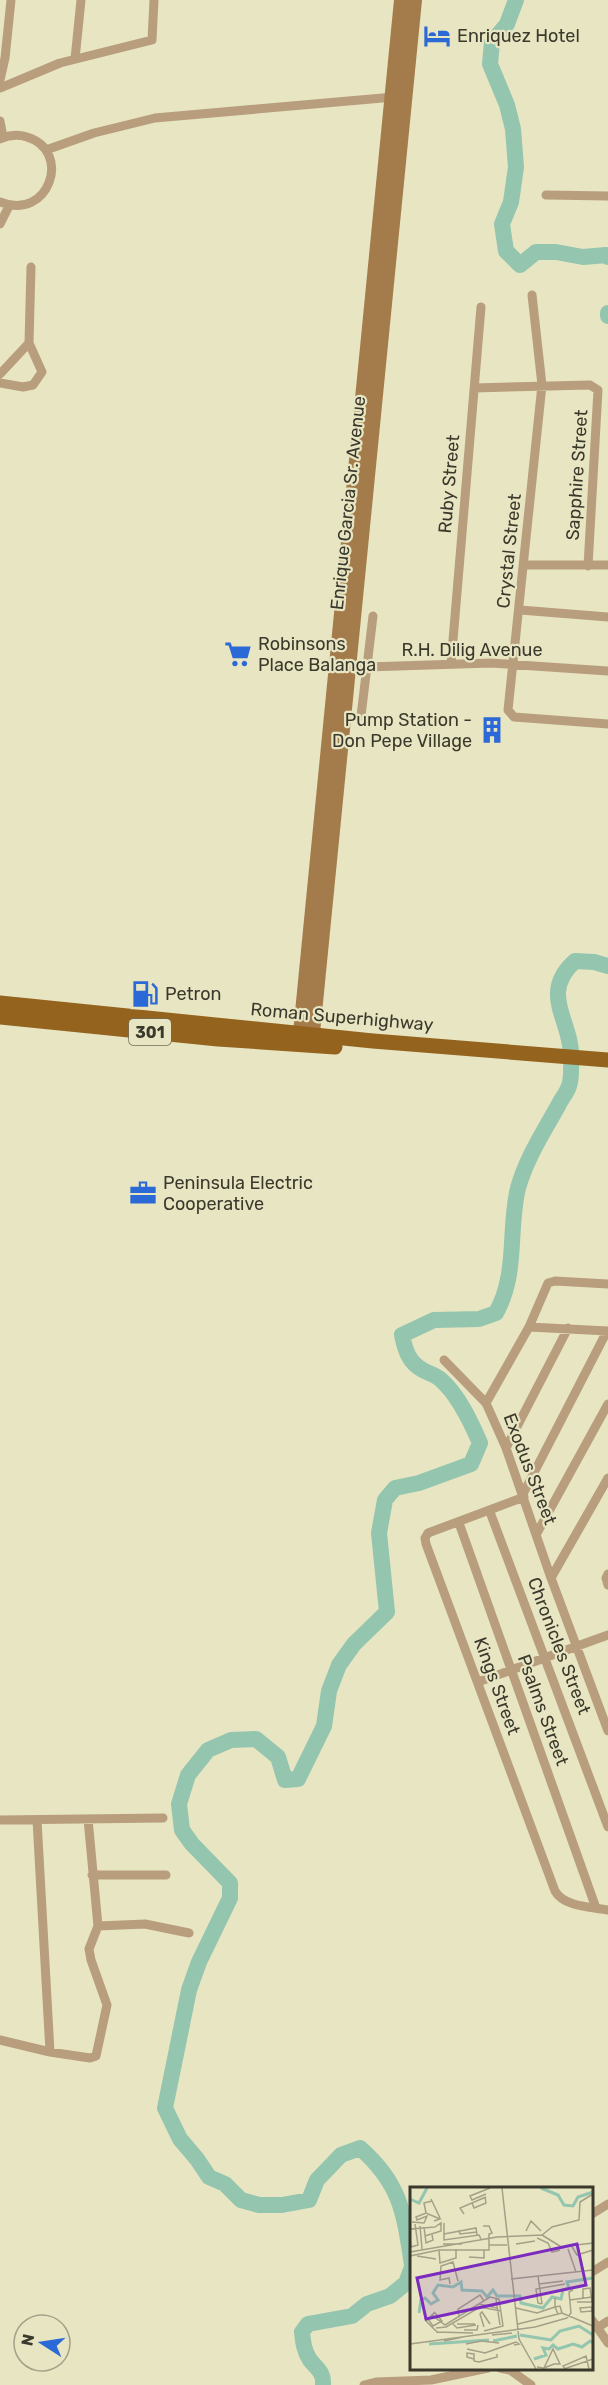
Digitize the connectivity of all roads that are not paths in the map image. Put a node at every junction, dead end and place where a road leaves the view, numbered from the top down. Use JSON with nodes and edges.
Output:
{"nodes":[{"id":1,"x":12,"y":0,"type":"edge"},
{"id":2,"x":81,"y":0,"type":"edge"},
{"id":3,"x":154,"y":0,"type":"edge"},
{"id":4,"x":401,"y":0,"type":"edge"},
{"id":5,"x":415,"y":0,"type":"edge"},
{"id":6,"x":75,"y":59,"type":"junction"},
{"id":7,"x":0,"y":80,"type":"edge"},
{"id":8,"x":0,"y":88,"type":"edge"},
{"id":9,"x":391,"y":97,"type":"junction"},
{"id":10,"x":406,"y":97,"type":"junction"},
{"id":11,"x":0,"y":120,"type":"edge"},
{"id":12,"x":1,"y":138,"type":"edge"},
{"id":13,"x":46,"y":150,"type":"junction"},
{"id":14,"x":546,"y":195,"type":"dead end"},
{"id":15,"x":608,"y":196,"type":"edge"},
{"id":16,"x":4,"y":204,"type":"edge"},
{"id":17,"x":0,"y":224,"type":"edge"},
{"id":18,"x":31,"y":267,"type":"dead end"},
{"id":19,"x":532,"y":295,"type":"dead end"},
{"id":20,"x":481,"y":307,"type":"dead end"},
{"id":21,"x":29,"y":343,"type":"junction"},
{"id":22,"x":0,"y":374,"type":"edge"},
{"id":23,"x":0,"y":383,"type":"edge"},
{"id":24,"x":542,"y":385,"type":"junction"},
{"id":25,"x":474,"y":388,"type":"junction"},
{"id":26,"x":524,"y":565,"type":"junction"},
{"id":27,"x":608,"y":565,"type":"edge"},
{"id":28,"x":588,"y":567,"type":"junction"},
{"id":29,"x":520,"y":610,"type":"junction"},
{"id":30,"x":373,"y":616,"type":"dead end"},
{"id":31,"x":608,"y":617,"type":"edge"},
{"id":32,"x":344,"y":662,"type":"junction"},
{"id":33,"x":513,"y":663,"type":"junction"},
{"id":34,"x":451,"y":664,"type":"junction"},
{"id":35,"x":367,"y":667,"type":"junction"},
{"id":36,"x":608,"y":671,"type":"edge"},
{"id":37,"x":361,"y":716,"type":"dead end"},
{"id":38,"x":608,"y":724,"type":"edge"},
{"id":39,"x":0,"y":1003,"type":"edge"},
{"id":40,"x":0,"y":1017,"type":"edge"},
{"id":41,"x":306,"y":1040,"type":"junction"},
{"id":42,"x":608,"y":1060,"type":"edge"},
{"id":43,"x":578,"y":1061,"type":"junction"},
{"id":44,"x":608,"y":1069,"type":"edge"},
{"id":45,"x":608,"y":1284,"type":"edge"},
{"id":46,"x":529,"y":1327,"type":"junction"},
{"id":47,"x":568,"y":1328,"type":"junction"},
{"id":48,"x":607,"y":1331,"type":"edge"},
{"id":49,"x":444,"y":1360,"type":"dead end"},
{"id":50,"x":486,"y":1404,"type":"junction"},
{"id":51,"x":608,"y":1404,"type":"edge"},
{"id":52,"x":506,"y":1448,"type":"junction"},
{"id":53,"x":608,"y":1478,"type":"edge"},
{"id":54,"x":523,"y":1496,"type":"junction"},
{"id":55,"x":490,"y":1512,"type":"junction"},
{"id":56,"x":459,"y":1523,"type":"junction"},
{"id":57,"x":537,"y":1533,"type":"junction"},
{"id":58,"x":608,"y":1574,"type":"edge"},
{"id":59,"x":551,"y":1578,"type":"junction"},
{"id":60,"x":608,"y":1585,"type":"edge"},
{"id":61,"x":608,"y":1635,"type":"edge"},
{"id":62,"x":578,"y":1647,"type":"junction"},
{"id":63,"x":546,"y":1658,"type":"junction"},
{"id":64,"x":512,"y":1670,"type":"junction"},
{"id":65,"x":478,"y":1682,"type":"junction"},
{"id":66,"x":608,"y":1731,"type":"edge"},
{"id":67,"x":163,"y":1818,"type":"dead end"},
{"id":68,"x":88,"y":1819,"type":"junction"},
{"id":69,"x":0,"y":1820,"type":"edge"},
{"id":70,"x":37,"y":1820,"type":"junction"},
{"id":71,"x":608,"y":1827,"type":"edge"},
{"id":72,"x":92,"y":1875,"type":"junction"},
{"id":73,"x":166,"y":1875,"type":"dead end"},
{"id":74,"x":596,"y":1908,"type":"junction"},
{"id":75,"x":608,"y":1910,"type":"edge"},
{"id":76,"x":98,"y":1926,"type":"junction"},
{"id":77,"x":189,"y":1933,"type":"dead end"},
{"id":78,"x":0,"y":2039,"type":"edge"},
{"id":79,"x":50,"y":2052,"type":"junction"},
{"id":80,"x":608,"y":2204,"type":"edge"},
{"id":81,"x":593,"y":2213,"type":"edge"},
{"id":82,"x":608,"y":2262,"type":"edge"},
{"id":83,"x":593,"y":2271,"type":"edge"},
{"id":84,"x":608,"y":2321,"type":"edge"},
{"id":85,"x":594,"y":2324,"type":"edge"},
{"id":86,"x":608,"y":2343,"type":"edge"},
{"id":87,"x":478,"y":2370,"type":"edge"},
{"id":88,"x":510,"y":2370,"type":"edge"},
{"id":89,"x":364,"y":2385,"type":"edge"},
{"id":90,"x":531,"y":2385,"type":"edge"}],
"edges":[{"from":1,"to":7,"type":"street"},
{"from":2,"to":6,"type":"street"},
{"from":3,"to":6,"type":"street"},
{"from":4,"to":9,"type":"main road","name":"Enrique Garcia Sr. Avenue"},
{"from":5,"to":10,"type":"main road","name":"Enrique Garcia Sr. Avenue"},
{"from":6,"to":8,"type":"street"},
{"from":9,"to":10,"type":"street"},
{"from":9,"to":13,"type":"street"},
{"from":9,"to":32,"type":"main road","name":"Enrique Garcia Sr. Avenue"},
{"from":10,"to":32,"type":"main road","name":"Enrique Garcia Sr. Avenue"},
{"from":11,"to":12,"type":"street"},
{"from":12,"to":13,"type":"street"},
{"from":13,"to":16,"type":"street"},
{"from":14,"to":15,"type":"street"},
{"from":16,"to":17,"type":"street"},
{"from":18,"to":21,"type":"street"},
{"from":19,"to":24,"type":"street","name":"Crystal Street"},
{"from":20,"to":25,"type":"street","name":"Ruby Street"},
{"from":21,"to":22,"type":"street"},
{"from":21,"to":23,"type":"street"},
{"from":24,"to":25,"type":"street"},
{"from":24,"to":26,"type":"street","name":"Crystal Street"},
{"from":24,"to":28,"type":"street","name":"Sapphire Street"},
{"from":25,"to":34,"type":"street","name":"Ruby Street"},
{"from":26,"to":28,"type":"street"},
{"from":26,"to":29,"type":"street","name":"Crystal Street"},
{"from":27,"to":28,"type":"street"},
{"from":29,"to":31,"type":"street"},
{"from":29,"to":33,"type":"street","name":"Crystal Street"},
{"from":30,"to":35,"type":"street"},
{"from":32,"to":35,"type":"street","name":"R.H. Dilig Avenue"},
{"from":32,"to":41,"type":"main road","name":"Enrique Garcia Sr. Avenue"},
{"from":33,"to":34,"type":"street","name":"R.H. Dilig Avenue"},
{"from":33,"to":36,"type":"street","name":"R.H. Dilig Avenue"},
{"from":33,"to":38,"type":"street","name":"Crystal Street"},
{"from":34,"to":35,"type":"street","name":"R.H. Dilig Avenue"},
{"from":35,"to":37,"type":"street"},
{"from":39,"to":41,"type":"main road","name":"Roman Superhighway","number":"301"},
{"from":40,"to":41,"type":"main road","name":"Roman Superhighway","number":"301"},
{"from":41,"to":43,"type":"main road","name":"Roman Superhighway","number":"301"},
{"from":42,"to":43,"type":"main road","name":"Roman Superhighway","number":"301"},
{"from":43,"to":44,"type":"main road","name":"Roman Superhighway","number":"301"},
{"from":45,"to":46,"type":"street","name":"Exodus Street"},
{"from":46,"to":47,"type":"street"},
{"from":46,"to":50,"type":"street","name":"Exodus Street"},
{"from":47,"to":48,"type":"street"},
{"from":47,"to":52,"type":"street"},
{"from":48,"to":54,"type":"street"},
{"from":49,"to":50,"type":"street"},
{"from":50,"to":52,"type":"street","name":"Exodus Street"},
{"from":51,"to":57,"type":"street"},
{"from":52,"to":54,"type":"street","name":"Exodus Street"},
{"from":53,"to":59,"type":"street"},
{"from":54,"to":55,"type":"street","name":"Kings Street"},
{"from":54,"to":57,"type":"street","name":"Exodus Street"},
{"from":55,"to":56,"type":"street","name":"Kings Street"},
{"from":55,"to":63,"type":"street","name":"Chronicles Street"},
{"from":56,"to":64,"type":"street","name":"Psalms Street"},
{"from":56,"to":65,"type":"street","name":"Kings Street"},
{"from":57,"to":59,"type":"street","name":"Exodus Street"},
{"from":58,"to":60,"type":"street"},
{"from":59,"to":62,"type":"street","name":"Exodus Street"},
{"from":61,"to":62,"type":"street"},
{"from":62,"to":63,"type":"street"},
{"from":62,"to":66,"type":"street","name":"Exodus Street"},
{"from":63,"to":64,"type":"street"},
{"from":63,"to":71,"type":"street","name":"Chronicles Street"},
{"from":64,"to":65,"type":"street"},
{"from":64,"to":74,"type":"street","name":"Psalms Street"},
{"from":65,"to":74,"type":"street","name":"Kings Street"},
{"from":67,"to":68,"type":"street"},
{"from":68,"to":70,"type":"street"},
{"from":68,"to":72,"type":"street"},
{"from":69,"to":70,"type":"street"},
{"from":70,"to":79,"type":"street"},
{"from":72,"to":73,"type":"street"},
{"from":72,"to":76,"type":"street"},
{"from":74,"to":75,"type":"street","name":"Kings Street"},
{"from":76,"to":77,"type":"street"},
{"from":76,"to":79,"type":"street"},
{"from":78,"to":79,"type":"street"},
{"from":80,"to":81,"type":"street"},
{"from":82,"to":83,"type":"street"},
{"from":84,"to":85,"type":"street"},
{"from":85,"to":86,"type":"street"},
{"from":87,"to":89,"type":"street"},
{"from":88,"to":90,"type":"street"}]}
